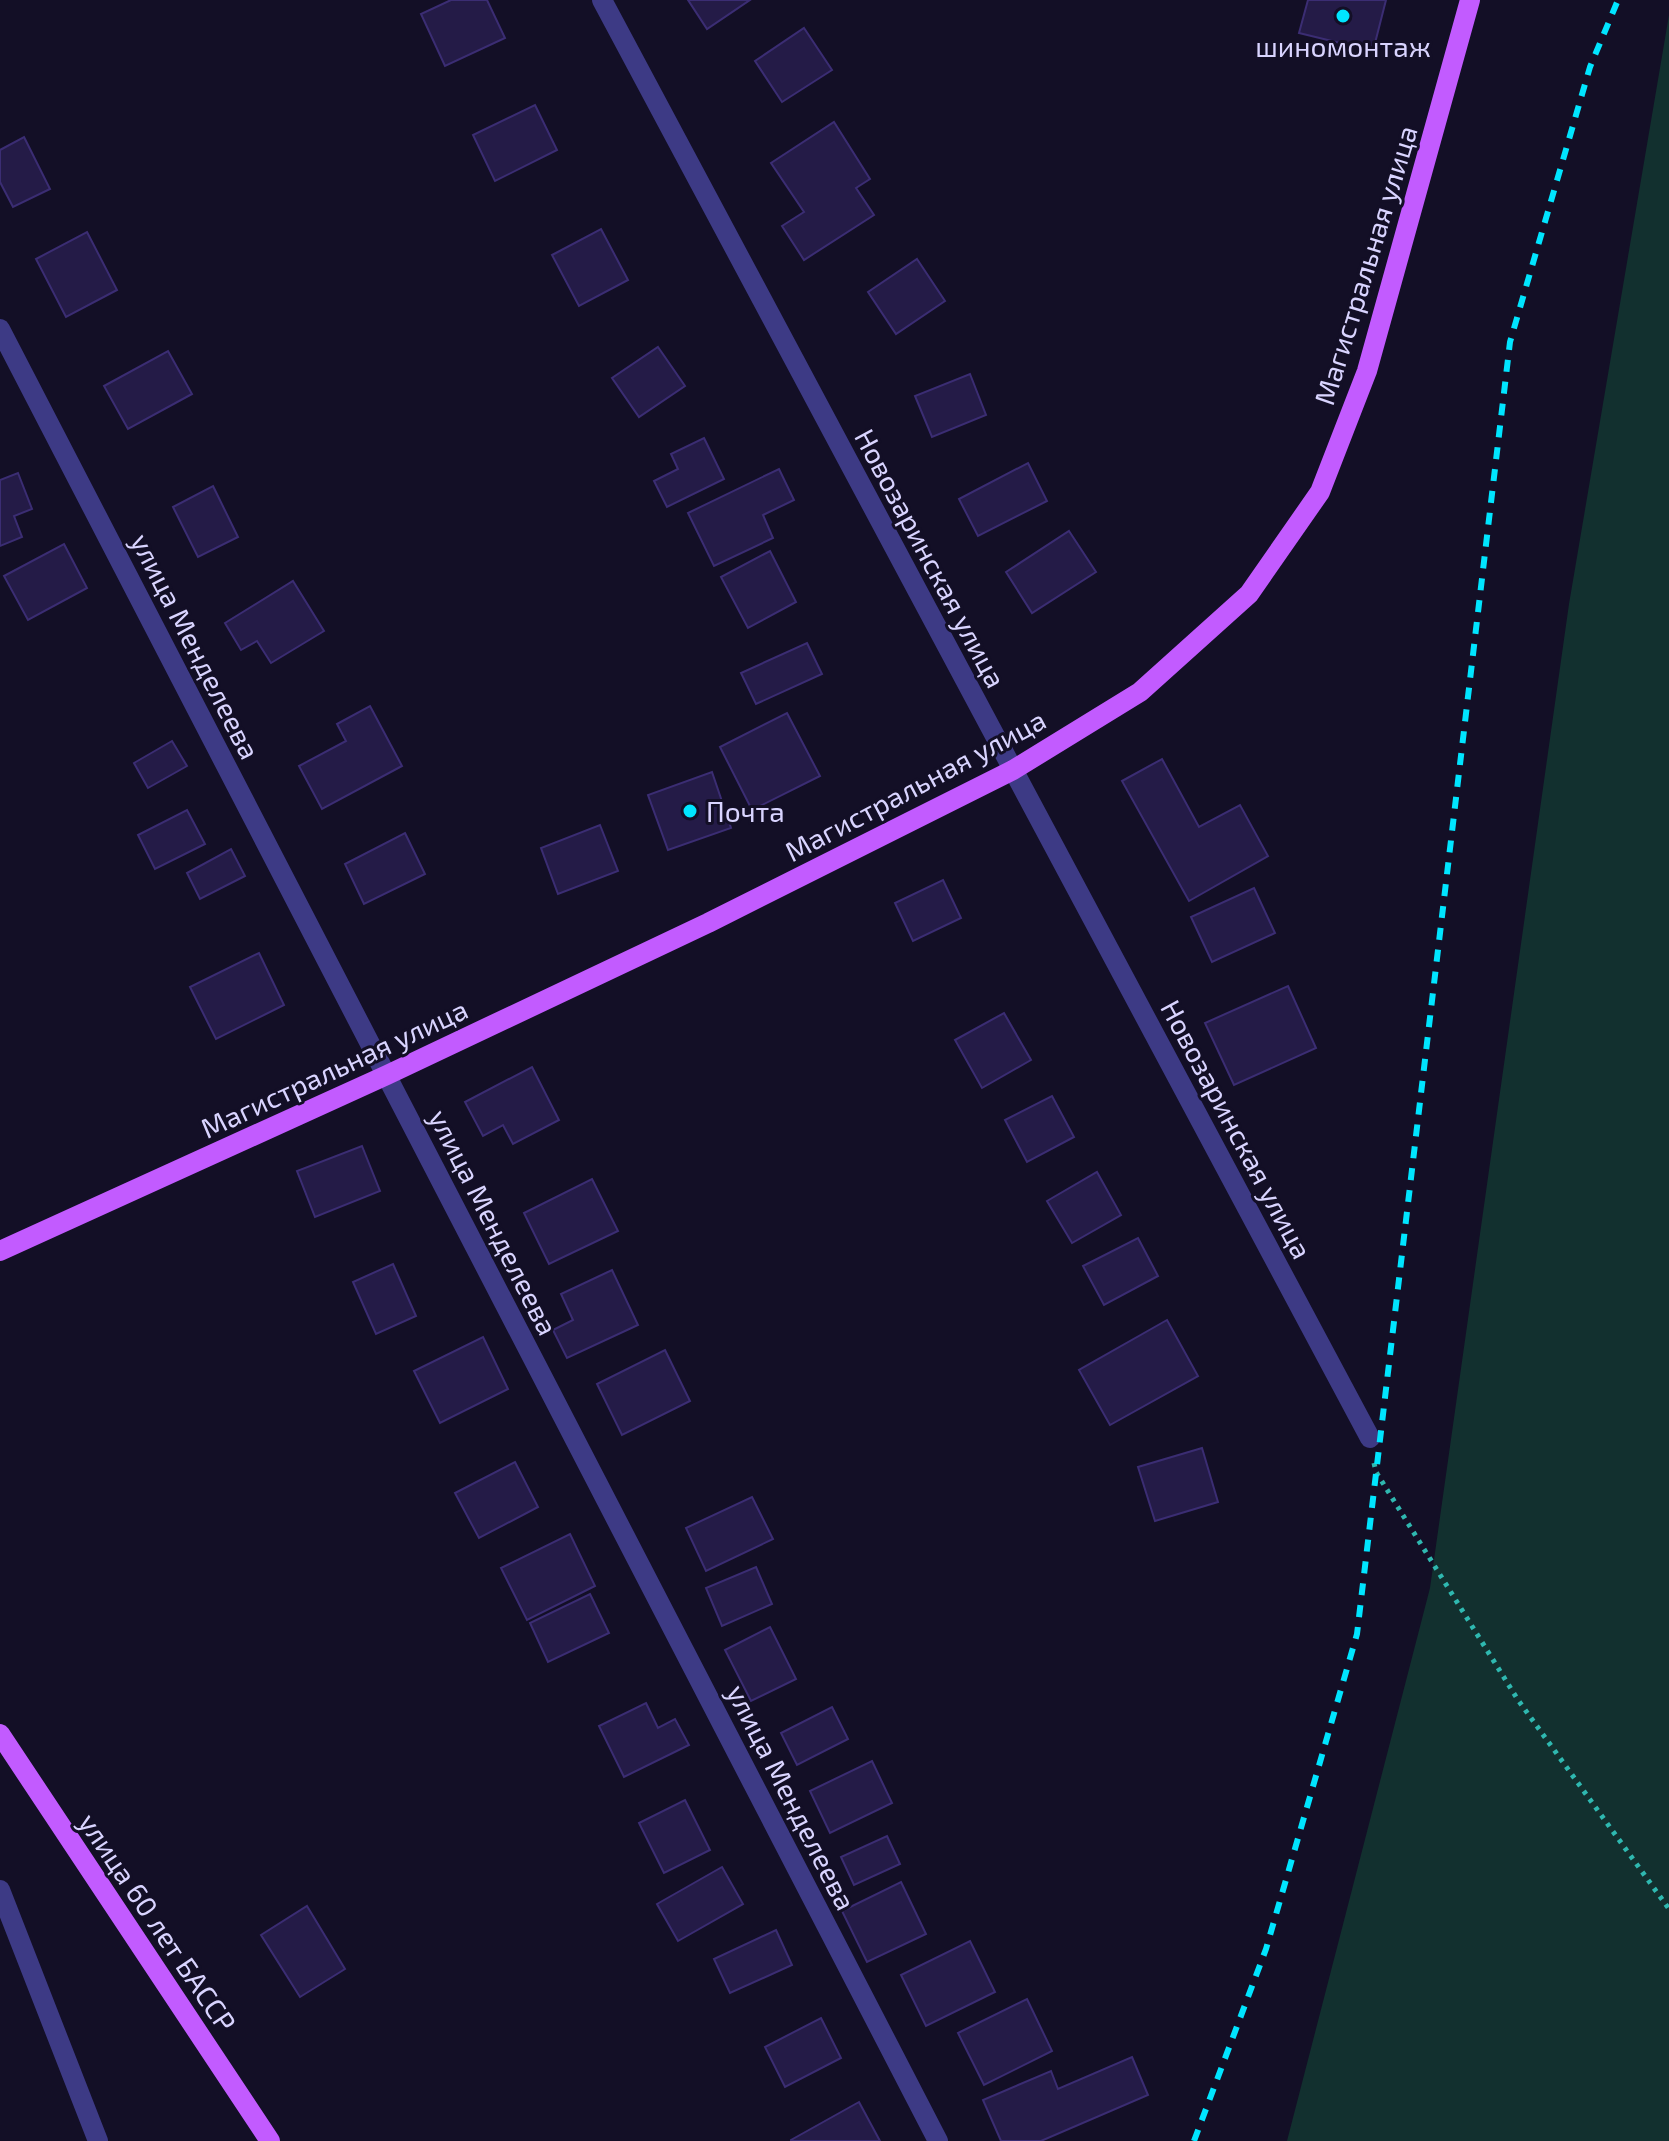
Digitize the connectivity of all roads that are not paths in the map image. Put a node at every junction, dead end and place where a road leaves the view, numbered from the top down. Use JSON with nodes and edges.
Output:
{"nodes":[{"id":1,"x":602,"y":0,"type":"edge"},
{"id":2,"x":1470,"y":0,"type":"edge"},
{"id":3,"x":0,"y":329,"type":"edge"},
{"id":4,"x":1013,"y":770,"type":"junction"},
{"id":5,"x":387,"y":1075,"type":"junction"},
{"id":6,"x":0,"y":1251,"type":"edge"},
{"id":7,"x":1370,"y":1438,"type":"road end"},
{"id":8,"x":0,"y":1734,"type":"edge"},
{"id":9,"x":0,"y":1890,"type":"edge"},
{"id":10,"x":98,"y":2141,"type":"edge"},
{"id":11,"x":270,"y":2141,"type":"edge"},
{"id":12,"x":938,"y":2141,"type":"edge"}],
"edges":[{"from":1,"to":4,"type":"street","name":"Новозаринская улица"},
{"from":2,"to":4,"type":"main road","name":"Магистральная улица"},
{"from":3,"to":5,"type":"street","name":"улица Менделеева"},
{"from":4,"to":5,"type":"main road","name":"Магистральная улица"},
{"from":4,"to":7,"type":"street","name":"Новозаринская улица"},
{"from":5,"to":6,"type":"main road","name":"Магистральная улица"},
{"from":5,"to":12,"type":"street","name":"улица Менделеева"},
{"from":8,"to":11,"type":"main road","name":"улица 60 лет БАССР"},
{"from":9,"to":10,"type":"street"}]}
